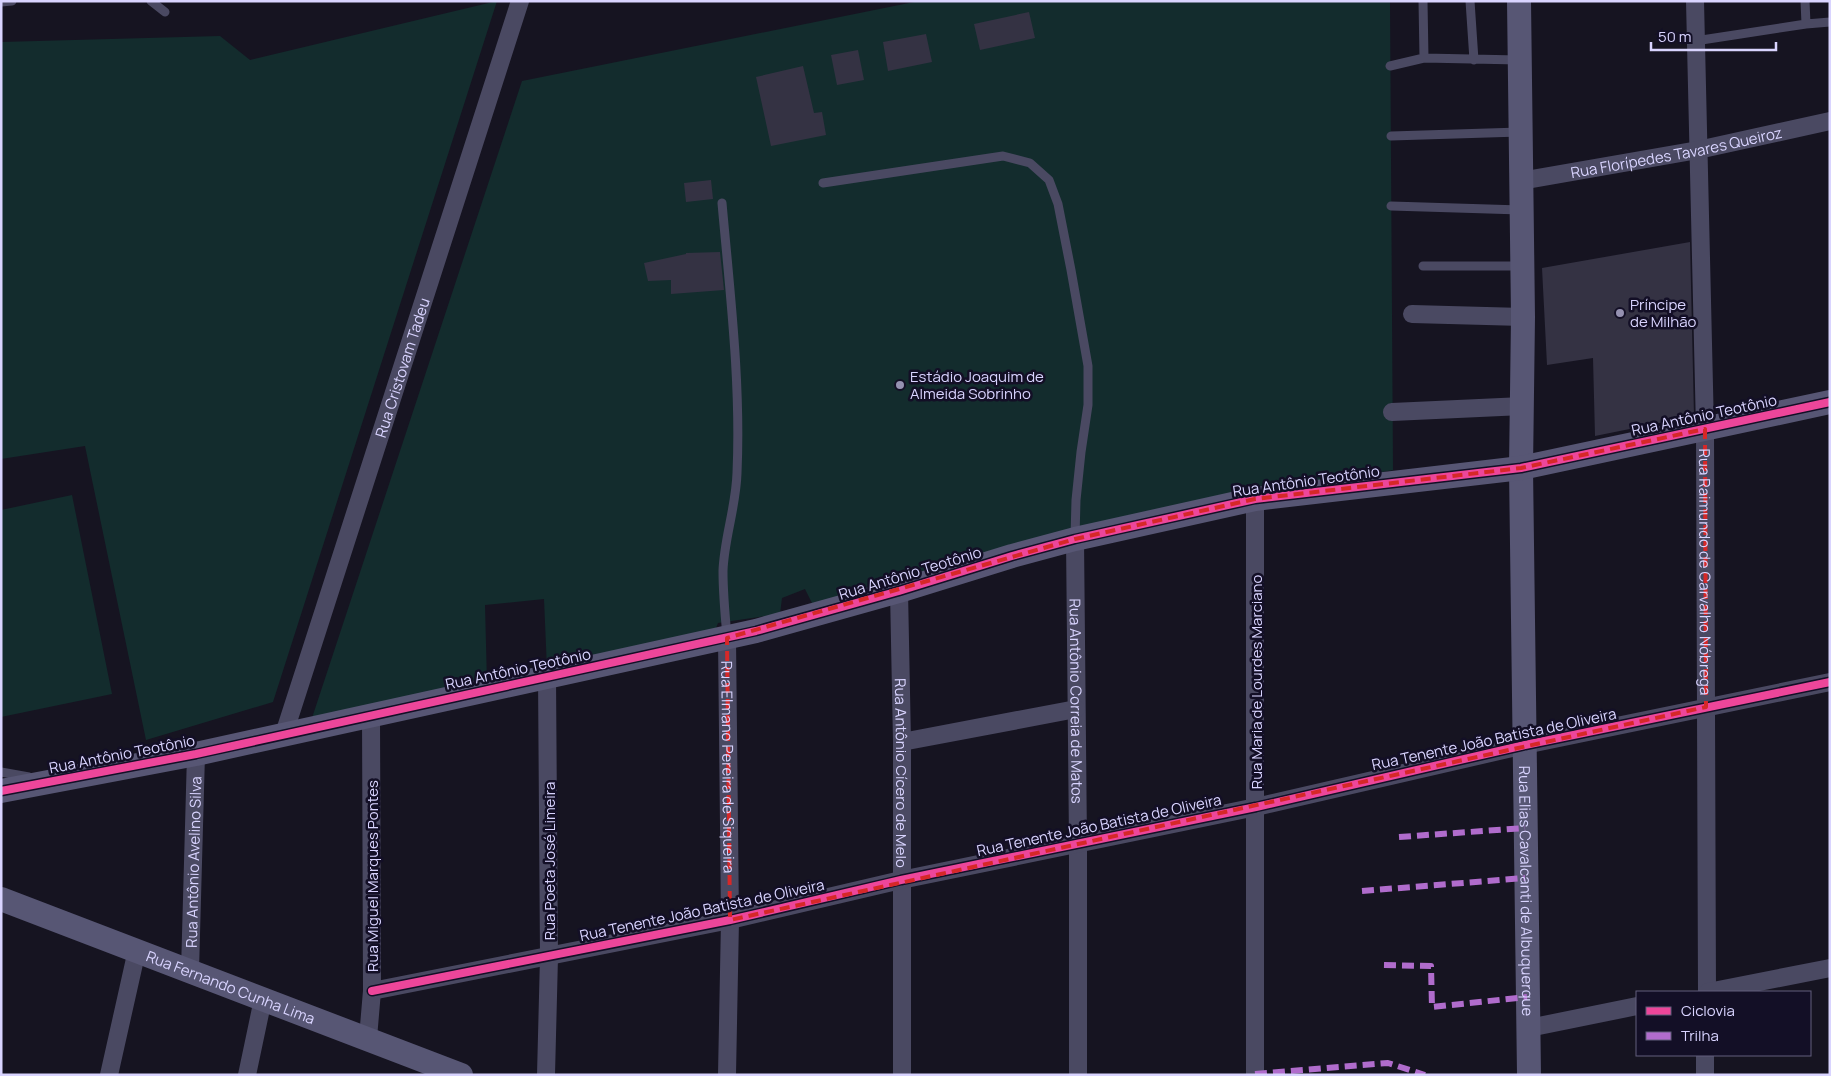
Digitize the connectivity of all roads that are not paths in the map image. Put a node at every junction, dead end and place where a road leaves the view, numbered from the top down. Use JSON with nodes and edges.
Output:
{"nodes":[{"id":1,"x":12,"y":1,"type":"edge"},
{"id":2,"x":151,"y":1,"type":"edge"},
{"id":3,"x":520,"y":1,"type":"edge"},
{"id":4,"x":1423,"y":1,"type":"edge"},
{"id":5,"x":1470,"y":1,"type":"edge"},
{"id":6,"x":1519,"y":1,"type":"edge"},
{"id":7,"x":1694,"y":1,"type":"edge"},
{"id":8,"x":1805,"y":1,"type":"edge"},
{"id":9,"x":1,"y":2,"type":"edge"},
{"id":10,"x":165,"y":12,"type":"dead end"},
{"id":11,"x":1830,"y":22,"type":"edge"},
{"id":12,"x":1806,"y":24,"type":"junction"},
{"id":13,"x":1695,"y":41,"type":"junction"},
{"id":14,"x":1424,"y":58,"type":"junction"},
{"id":15,"x":1474,"y":60,"type":"junction"},
{"id":16,"x":1520,"y":60,"type":"junction"},
{"id":17,"x":1390,"y":66,"type":"dead end"},
{"id":18,"x":1830,"y":121,"type":"edge"},
{"id":19,"x":1520,"y":132,"type":"junction"},
{"id":20,"x":1391,"y":136,"type":"dead end"},
{"id":21,"x":1698,"y":150,"type":"junction"},
{"id":22,"x":1521,"y":181,"type":"junction"},
{"id":23,"x":823,"y":183,"type":"dead end"},
{"id":24,"x":722,"y":203,"type":"dead end"},
{"id":25,"x":1391,"y":206,"type":"dead end"},
{"id":26,"x":1522,"y":210,"type":"junction"},
{"id":27,"x":1423,"y":266,"type":"dead end"},
{"id":28,"x":1522,"y":266,"type":"junction"},
{"id":29,"x":1412,"y":314,"type":"dead end"},
{"id":30,"x":1523,"y":317,"type":"junction"},
{"id":31,"x":1830,"y":402,"type":"edge"},
{"id":32,"x":1523,"y":406,"type":"junction"},
{"id":33,"x":1392,"y":412,"type":"dead end"},
{"id":34,"x":1705,"y":429,"type":"junction"},
{"id":35,"x":1521,"y":468,"type":"junction"},
{"id":36,"x":1256,"y":500,"type":"junction"},
{"id":37,"x":1075,"y":539,"type":"junction"},
{"id":38,"x":899,"y":591,"type":"junction"},
{"id":39,"x":727,"y":638,"type":"junction"},
{"id":40,"x":547,"y":676,"type":"junction"},
{"id":41,"x":1830,"y":682,"type":"edge"},
{"id":42,"x":1706,"y":707,"type":"junction"},
{"id":43,"x":1076,"y":709,"type":"junction"},
{"id":44,"x":371,"y":714,"type":"junction"},
{"id":45,"x":284,"y":734,"type":"junction"},
{"id":46,"x":902,"y":742,"type":"junction"},
{"id":47,"x":1525,"y":745,"type":"junction"},
{"id":48,"x":196,"y":754,"type":"junction"},
{"id":49,"x":1,"y":772,"type":"edge"},
{"id":50,"x":52,"y":782,"type":"junction"},
{"id":51,"x":1,"y":791,"type":"edge"},
{"id":52,"x":1256,"y":807,"type":"junction"},
{"id":53,"x":1078,"y":843,"type":"junction"},
{"id":54,"x":902,"y":880,"type":"junction"},
{"id":55,"x":1,"y":899,"type":"edge"},
{"id":56,"x":730,"y":920,"type":"junction"},
{"id":57,"x":137,"y":950,"type":"junction"},
{"id":58,"x":549,"y":957,"type":"junction"},
{"id":59,"x":1830,"y":968,"type":"edge"},
{"id":60,"x":190,"y":971,"type":"junction"},
{"id":61,"x":372,"y":991,"type":"junction"},
{"id":62,"x":1707,"y":991,"type":"edge"},
{"id":63,"x":1712,"y":991,"type":"edge"},
{"id":64,"x":263,"y":1000,"type":"junction"},
{"id":65,"x":1636,"y":1006,"type":"edge"},
{"id":66,"x":1528,"y":1028,"type":"junction"},
{"id":67,"x":368,"y":1038,"type":"junction"},
{"id":68,"x":1706,"y":1056,"type":"edge"},
{"id":69,"x":109,"y":1075,"type":"edge"},
{"id":70,"x":247,"y":1075,"type":"edge"},
{"id":71,"x":460,"y":1075,"type":"edge"},
{"id":72,"x":546,"y":1075,"type":"edge"},
{"id":73,"x":727,"y":1075,"type":"edge"},
{"id":74,"x":902,"y":1075,"type":"edge"},
{"id":75,"x":1078,"y":1075,"type":"edge"},
{"id":76,"x":1254,"y":1075,"type":"edge"},
{"id":77,"x":1529,"y":1075,"type":"edge"},
{"id":78,"x":1705,"y":1075,"type":"edge"}],
"edges":[{"from":1,"to":9,"type":"lane"},
{"from":2,"to":10,"type":"lane"},
{"from":3,"to":45,"type":"street","name":"Rua Cristovam Tadeu"},
{"from":4,"to":14,"type":"lane"},
{"from":5,"to":15,"type":"lane"},
{"from":6,"to":16,"type":"street","name":"Rua Elias Cavalcanti de Albuquerque"},
{"from":7,"to":13,"type":"street","name":"Rua Raimundo de Carvalho Nóbrega"},
{"from":8,"to":12,"type":"lane"},
{"from":11,"to":12,"type":"lane"},
{"from":12,"to":13,"type":"lane"},
{"from":13,"to":21,"type":"street","name":"Rua Raimundo de Carvalho Nóbrega"},
{"from":14,"to":15,"type":"lane"},
{"from":14,"to":17,"type":"lane"},
{"from":15,"to":16,"type":"lane"},
{"from":16,"to":19,"type":"street","name":"Rua Elias Cavalcanti de Albuquerque"},
{"from":18,"to":21,"type":"street","name":"Rua Florípedes Tavares Queiroz"},
{"from":19,"to":20,"type":"lane"},
{"from":19,"to":22,"type":"street","name":"Rua Elias Cavalcanti de Albuquerque"},
{"from":21,"to":22,"type":"street","name":"Rua Florípedes Tavares Queiroz"},
{"from":21,"to":34,"type":"street","name":"Rua Raimundo de Carvalho Nóbrega"},
{"from":22,"to":26,"type":"street","name":"Rua Elias Cavalcanti de Albuquerque"},
{"from":23,"to":37,"type":"lane"},
{"from":24,"to":39,"type":"lane"},
{"from":25,"to":26,"type":"lane"},
{"from":26,"to":28,"type":"street","name":"Rua Elias Cavalcanti de Albuquerque"},
{"from":27,"to":28,"type":"lane"},
{"from":28,"to":30,"type":"street","name":"Rua Elias Cavalcanti de Albuquerque"},
{"from":29,"to":30,"type":"street"},
{"from":30,"to":32,"type":"street","name":"Rua Elias Cavalcanti de Albuquerque"},
{"from":31,"to":34,"type":"street","name":"Rua Antônio Teotônio"},
{"from":32,"to":33,"type":"street"},
{"from":32,"to":35,"type":"street","name":"Rua Elias Cavalcanti de Albuquerque"},
{"from":34,"to":35,"type":"street","name":"Rua Antônio Teotônio"},
{"from":34,"to":42,"type":"street","name":"Rua Raimundo de Carvalho Nóbrega"},
{"from":35,"to":36,"type":"street","name":"Rua Antônio Teotônio"},
{"from":35,"to":47,"type":"street","name":"Rua Elias Cavalcanti de Albuquerque"},
{"from":36,"to":37,"type":"street","name":"Rua Antônio Teotônio"},
{"from":36,"to":52,"type":"street","name":"Rua Maria de Lourdes Marciano"},
{"from":37,"to":38,"type":"street","name":"Rua Antônio Teotônio"},
{"from":37,"to":43,"type":"street","name":"Rua Antônio Correia de Matos"},
{"from":38,"to":39,"type":"street","name":"Rua Antônio Teotônio"},
{"from":38,"to":46,"type":"street","name":"Rua Antônio Cícero de Melo"},
{"from":39,"to":40,"type":"street","name":"Rua Antônio Teotônio"},
{"from":39,"to":56,"type":"street","name":"Rua Elmano Pereira de Siqueira"},
{"from":40,"to":44,"type":"street","name":"Rua Antônio Teotônio"},
{"from":40,"to":58,"type":"street","name":"Rua Poeta José Limeira"},
{"from":41,"to":42,"type":"street","name":"Rua Tenente João Batista de Oliveira"},
{"from":42,"to":47,"type":"street","name":"Rua Tenente João Batista de Oliveira"},
{"from":42,"to":62,"type":"street","name":"Rua Raimundo de Carvalho Nóbrega"},
{"from":43,"to":46,"type":"street"},
{"from":43,"to":53,"type":"street","name":"Rua Antônio Correia de Matos"},
{"from":44,"to":45,"type":"street","name":"Rua Antônio Teotônio"},
{"from":44,"to":61,"type":"street","name":"Rua Miguel Marques Pontes"},
{"from":45,"to":48,"type":"street","name":"Rua Antônio Teotônio"},
{"from":46,"to":54,"type":"street","name":"Rua Antônio Cícero de Melo"},
{"from":47,"to":52,"type":"street","name":"Rua Tenente João Batista de Oliveira"},
{"from":47,"to":66,"type":"street","name":"Rua Elias Cavalcanti de Albuquerque"},
{"from":48,"to":50,"type":"street","name":"Rua Antônio Teotônio"},
{"from":48,"to":60,"type":"street","name":"Rua Antônio Avelino Silva"},
{"from":49,"to":50,"type":"lane"},
{"from":50,"to":51,"type":"street","name":"Rua Antônio Teotônio"},
{"from":52,"to":53,"type":"street","name":"Rua Tenente João Batista de Oliveira"},
{"from":52,"to":76,"type":"street","name":"Rua Maria de Lourdes Marciano"},
{"from":53,"to":54,"type":"street","name":"Rua Tenente João Batista de Oliveira"},
{"from":53,"to":75,"type":"street","name":"Rua Antônio Correia de Matos"},
{"from":54,"to":56,"type":"street","name":"Rua Tenente João Batista de Oliveira"},
{"from":54,"to":74,"type":"street","name":"Rua Antônio Cícero de Melo"},
{"from":55,"to":57,"type":"street","name":"Rua Fernando Cunha Lima"},
{"from":56,"to":58,"type":"street","name":"Rua Tenente João Batista de Oliveira"},
{"from":56,"to":73,"type":"street","name":"Rua Elmano Pereira de Siqueira"},
{"from":57,"to":60,"type":"street","name":"Rua Fernando Cunha Lima"},
{"from":57,"to":69,"type":"street"},
{"from":58,"to":61,"type":"street","name":"Rua Tenente João Batista de Oliveira"},
{"from":58,"to":72,"type":"street","name":"Rua Poeta José Limeira"},
{"from":59,"to":63,"type":"street"},
{"from":60,"to":64,"type":"street","name":"Rua Fernando Cunha Lima"},
{"from":61,"to":67,"type":"street","name":"Rua Miguel Marques Pontes"},
{"from":64,"to":67,"type":"street","name":"Rua Fernando Cunha Lima"},
{"from":64,"to":70,"type":"street"},
{"from":65,"to":66,"type":"street"},
{"from":66,"to":77,"type":"street","name":"Rua Elias Cavalcanti de Albuquerque"},
{"from":67,"to":71,"type":"street","name":"Rua Fernando Cunha Lima"},
{"from":68,"to":78,"type":"street"}]}
